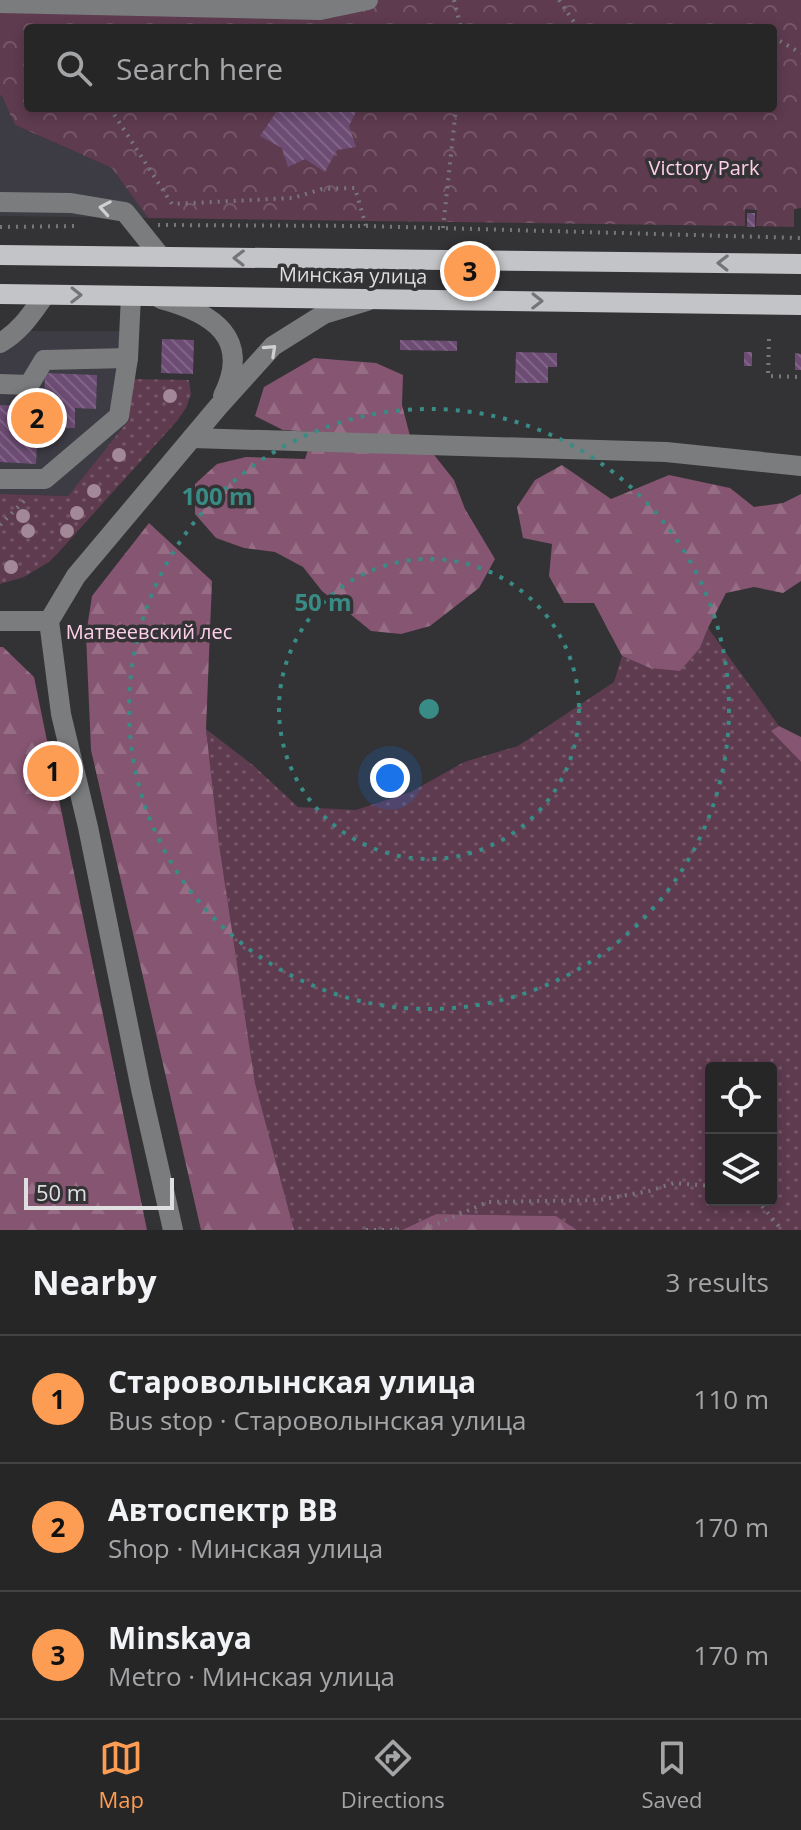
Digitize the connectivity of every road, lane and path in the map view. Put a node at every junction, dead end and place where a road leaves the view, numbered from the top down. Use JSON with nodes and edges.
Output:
{"nodes":[{"id":1,"x":368,"y":0,"type":"edge"},
{"id":2,"x":454,"y":0,"type":"edge"},
{"id":3,"x":559,"y":0,"type":"edge"},
{"id":4,"x":0,"y":3,"type":"edge"},
{"id":5,"x":460,"y":24,"type":"edge"},
{"id":6,"x":575,"y":24,"type":"edge"},
{"id":7,"x":777,"y":39,"type":"edge"},
{"id":8,"x":801,"y":53,"type":"edge"},
{"id":9,"x":113,"y":112,"type":"edge"},
{"id":10,"x":456,"y":112,"type":"edge"},
{"id":11,"x":0,"y":202,"type":"edge"},
{"id":12,"x":91,"y":225,"type":"dead end"},
{"id":13,"x":137,"y":225,"type":"junction"},
{"id":14,"x":366,"y":226,"type":"junction"},
{"id":15,"x":0,"y":227,"type":"edge"},
{"id":16,"x":443,"y":228,"type":"junction"},
{"id":17,"x":801,"y":238,"type":"edge"},
{"id":18,"x":0,"y":255,"type":"edge"},
{"id":19,"x":161,"y":257,"type":"junction"},
{"id":20,"x":801,"y":264,"type":"edge"},
{"id":21,"x":0,"y":294,"type":"edge"},
{"id":22,"x":45,"y":295,"type":"junction"},
{"id":23,"x":141,"y":296,"type":"junction"},
{"id":24,"x":375,"y":299,"type":"junction"},
{"id":25,"x":801,"y":305,"type":"edge"},
{"id":26,"x":769,"y":339,"type":"dead end"},
{"id":27,"x":0,"y":343,"type":"edge"},
{"id":28,"x":128,"y":358,"type":"junction"},
{"id":29,"x":801,"y":377,"type":"edge"},
{"id":30,"x":0,"y":384,"type":"edge"},
{"id":31,"x":218,"y":407,"type":"junction"},
{"id":32,"x":192,"y":438,"type":"junction"},
{"id":33,"x":801,"y":466,"type":"edge"},
{"id":34,"x":0,"y":479,"type":"edge"},
{"id":35,"x":45,"y":479,"type":"junction"},
{"id":36,"x":0,"y":525,"type":"edge"},
{"id":37,"x":0,"y":621,"type":"edge"},
{"id":38,"x":49,"y":621,"type":"junction"},
{"id":39,"x":705,"y":1186,"type":"edge"},
{"id":40,"x":762,"y":1206,"type":"edge"},
{"id":41,"x":173,"y":1230,"type":"edge"},
{"id":42,"x":366,"y":1230,"type":"edge"},
{"id":43,"x":399,"y":1230,"type":"edge"},
{"id":44,"x":423,"y":1230,"type":"edge"},
{"id":45,"x":782,"y":1230,"type":"edge"}],
"edges":[{"from":1,"to":4,"type":"street"},
{"from":2,"to":5,"type":"path"},
{"from":3,"to":6,"type":"path"},
{"from":7,"to":8,"type":"path"},
{"from":9,"to":14,"type":"path"},
{"from":10,"to":16,"type":"path"},
{"from":13,"to":11,"type":"street","one_way":true},
{"from":12,"to":15,"type":"path"},
{"from":13,"to":14,"type":"path"},
{"from":13,"to":19,"type":"street"},
{"from":14,"to":16,"type":"path"},
{"from":16,"to":17,"type":"path"},
{"from":18,"to":19,"type":"main road","name":"Минская улица"},
{"from":20,"to":19,"type":"main road","name":"Минская улица","one_way":true},
{"from":21,"to":22,"type":"main road","name":"Минская улица"},
{"from":22,"to":23,"type":"main road","name":"Минская улица","one_way":true},
{"from":22,"to":27,"type":"street"},
{"from":23,"to":24,"type":"main road","name":"Минская улица"},
{"from":23,"to":28,"type":"street"},
{"from":23,"to":31,"type":"street"},
{"from":24,"to":25,"type":"main road","name":"Минская улица","one_way":true},
{"from":31,"to":24,"type":"street","one_way":true},
{"from":26,"to":29,"type":"path"},
{"from":28,"to":30,"type":"street"},
{"from":28,"to":35,"type":"street"},
{"from":31,"to":32,"type":"street"},
{"from":32,"to":33,"type":"street"},
{"from":32,"to":38,"type":"street"},
{"from":34,"to":35,"type":"street"},
{"from":35,"to":36,"type":"path"},
{"from":37,"to":38,"type":"street"},
{"from":38,"to":41,"type":"street"},
{"from":39,"to":44,"type":"path"},
{"from":40,"to":45,"type":"path"},
{"from":42,"to":43,"type":"path"}]}
